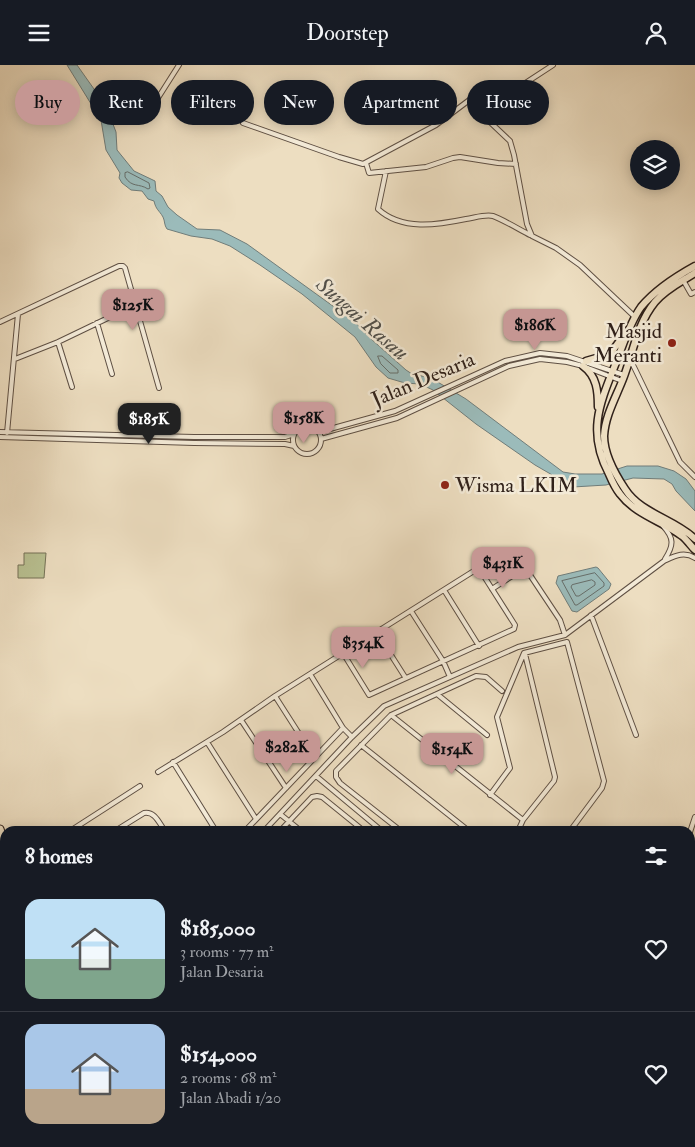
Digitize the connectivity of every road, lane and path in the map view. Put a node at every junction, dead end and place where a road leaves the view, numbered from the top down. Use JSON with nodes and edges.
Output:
{"nodes":[{"id":1,"x":180,"y":65,"type":"edge"},
{"id":2,"x":553,"y":65,"type":"edge"},
{"id":3,"x":530,"y":80,"type":"edge"},
{"id":4,"x":161,"y":94,"type":"edge"},
{"id":5,"x":467,"y":103,"type":"edge"},
{"id":6,"x":249,"y":125,"type":"edge"},
{"id":7,"x":494,"y":125,"type":"edge"},
{"id":8,"x":366,"y":163,"type":"junction"},
{"id":9,"x":516,"y":164,"type":"junction"},
{"id":10,"x":386,"y":171,"type":"junction"},
{"id":11,"x":532,"y":236,"type":"junction"},
{"id":12,"x":695,"y":266,"type":"edge"},
{"id":13,"x":695,"y":273,"type":"edge"},
{"id":14,"x":683,"y":280,"type":"junction"},
{"id":15,"x":695,"y":292,"type":"edge"},
{"id":16,"x":135,"y":305,"type":"junction"},
{"id":17,"x":18,"y":314,"type":"junction"},
{"id":18,"x":633,"y":320,"type":"junction"},
{"id":19,"x":0,"y":322,"type":"edge"},
{"id":20,"x":97,"y":323,"type":"junction"},
{"id":21,"x":58,"y":342,"type":"junction"},
{"id":22,"x":15,"y":359,"type":"junction"},
{"id":23,"x":618,"y":359,"type":"junction"},
{"id":24,"x":628,"y":363,"type":"junction"},
{"id":25,"x":585,"y":364,"type":"junction"},
{"id":26,"x":112,"y":374,"type":"dead end"},
{"id":27,"x":612,"y":374,"type":"junction"},
{"id":28,"x":623,"y":378,"type":"junction"},
{"id":29,"x":72,"y":387,"type":"dead end"},
{"id":30,"x":160,"y":389,"type":"dead end"},
{"id":31,"x":598,"y":411,"type":"junction"},
{"id":32,"x":0,"y":432,"type":"edge"},
{"id":33,"x":7,"y":432,"type":"junction"},
{"id":34,"x":319,"y":432,"type":"junction"},
{"id":35,"x":294,"y":434,"type":"junction"},
{"id":36,"x":0,"y":437,"type":"edge"},
{"id":37,"x":6,"y":438,"type":"junction"},
{"id":38,"x":321,"y":439,"type":"junction"},
{"id":39,"x":294,"y":445,"type":"junction"},
{"id":40,"x":606,"y":461,"type":"junction"},
{"id":41,"x":695,"y":477,"type":"edge"},
{"id":42,"x":661,"y":524,"type":"junction"},
{"id":43,"x":695,"y":539,"type":"edge"},
{"id":44,"x":695,"y":550,"type":"edge"},
{"id":45,"x":695,"y":558,"type":"edge"},
{"id":46,"x":664,"y":561,"type":"junction"},
{"id":47,"x":492,"y":589,"type":"junction"},
{"id":48,"x":444,"y":590,"type":"junction"},
{"id":49,"x":411,"y":611,"type":"junction"},
{"id":50,"x":591,"y":615,"type":"junction"},
{"id":51,"x":377,"y":633,"type":"junction"},
{"id":52,"x":565,"y":635,"type":"junction"},
{"id":53,"x":479,"y":645,"type":"junction"},
{"id":54,"x":343,"y":653,"type":"junction"},
{"id":55,"x":524,"y":653,"type":"junction"},
{"id":56,"x":444,"y":661,"type":"junction"},
{"id":57,"x":310,"y":674,"type":"junction"},
{"id":58,"x":405,"y":677,"type":"junction"},
{"id":59,"x":450,"y":677,"type":"junction"},
{"id":60,"x":502,"y":691,"type":"dead end"},
{"id":61,"x":437,"y":694,"type":"junction"},
{"id":62,"x":274,"y":696,"type":"junction"},
{"id":63,"x":391,"y":715,"type":"junction"},
{"id":64,"x":241,"y":720,"type":"junction"},
{"id":65,"x":343,"y":727,"type":"junction"},
{"id":66,"x":487,"y":735,"type":"dead end"},
{"id":67,"x":636,"y":735,"type":"dead end"},
{"id":68,"x":352,"y":737,"type":"junction"},
{"id":69,"x":208,"y":742,"type":"junction"},
{"id":70,"x":361,"y":745,"type":"junction"},
{"id":71,"x":314,"y":757,"type":"junction"},
{"id":72,"x":173,"y":762,"type":"junction"},
{"id":73,"x":158,"y":771,"type":"dead end"},
{"id":74,"x":316,"y":777,"type":"junction"},
{"id":75,"x":140,"y":786,"type":"dead end"},
{"id":76,"x":286,"y":788,"type":"junction"},
{"id":77,"x":490,"y":795,"type":"junction"},
{"id":78,"x":280,"y":814,"type":"junction"},
{"id":79,"x":256,"y":819,"type":"junction"},
{"id":80,"x":523,"y":821,"type":"junction"},
{"id":81,"x":289,"y":822,"type":"junction"},
{"id":82,"x":78,"y":826,"type":"edge"},
{"id":83,"x":123,"y":826,"type":"edge"},
{"id":84,"x":162,"y":826,"type":"edge"},
{"id":85,"x":213,"y":826,"type":"edge"},
{"id":86,"x":250,"y":826,"type":"edge"},
{"id":87,"x":269,"y":826,"type":"edge"},
{"id":88,"x":285,"y":826,"type":"edge"},
{"id":89,"x":294,"y":826,"type":"edge"},
{"id":90,"x":358,"y":826,"type":"edge"},
{"id":91,"x":376,"y":826,"type":"edge"},
{"id":92,"x":395,"y":826,"type":"edge"},
{"id":93,"x":462,"y":826,"type":"edge"},
{"id":94,"x":520,"y":826,"type":"edge"},
{"id":95,"x":574,"y":826,"type":"edge"}],
"edges":[{"from":1,"to":4,"type":"street"},
{"from":2,"to":3,"type":"street"},
{"from":5,"to":8,"type":"street"},
{"from":6,"to":8,"type":"street"},
{"from":7,"to":9,"type":"street"},
{"from":8,"to":10,"type":"street"},
{"from":9,"to":10,"type":"street"},
{"from":9,"to":11,"type":"street"},
{"from":10,"to":11,"type":"street"},
{"from":11,"to":18,"type":"street"},
{"from":12,"to":18,"type":"main road"},
{"from":13,"to":14,"type":"main road"},
{"from":14,"to":15,"type":"street"},
{"from":14,"to":24,"type":"main road"},
{"from":16,"to":17,"type":"street"},
{"from":16,"to":20,"type":"street"},
{"from":16,"to":30,"type":"street"},
{"from":17,"to":19,"type":"street"},
{"from":17,"to":22,"type":"street"},
{"from":18,"to":23,"type":"main road"},
{"from":18,"to":25,"type":"main road"},
{"from":20,"to":21,"type":"street"},
{"from":20,"to":26,"type":"street"},
{"from":21,"to":22,"type":"street"},
{"from":21,"to":29,"type":"street"},
{"from":22,"to":33,"type":"street"},
{"from":23,"to":24,"type":"street"},
{"from":23,"to":27,"type":"main road"},
{"from":24,"to":28,"type":"main road"},
{"from":24,"to":41,"type":"street"},
{"from":25,"to":27,"type":"street","name":"Jalan Desaria"},
{"from":25,"to":31,"type":"main road"},
{"from":25,"to":34,"type":"street","name":"Jalan Desaria"},
{"from":25,"to":38,"type":"street","name":"Jalan Desaria"},
{"from":27,"to":28,"type":"street","name":"Jalan Desaria"},
{"from":27,"to":31,"type":"main road"},
{"from":28,"to":40,"type":"main road"},
{"from":31,"to":40,"type":"main road"},
{"from":32,"to":33,"type":"street","name":"Jalan Desaria"},
{"from":33,"to":35,"type":"street","name":"Jalan Desaria"},
{"from":33,"to":37,"type":"street"},
{"from":34,"to":35,"type":"street","name":"Jalan Desaria"},
{"from":34,"to":38,"type":"street"},
{"from":35,"to":39,"type":"street"},
{"from":36,"to":37,"type":"street","name":"Jalan Desaria"},
{"from":37,"to":39,"type":"street","name":"Jalan Desaria"},
{"from":38,"to":39,"type":"street","name":"Jalan Desaria"},
{"from":40,"to":42,"type":"main road"},
{"from":40,"to":43,"type":"main road"},
{"from":42,"to":44,"type":"main road"},
{"from":42,"to":46,"type":"street"},
{"from":45,"to":46,"type":"street"},
{"from":46,"to":50,"type":"street"},
{"from":47,"to":48,"type":"street"},
{"from":47,"to":52,"type":"street"},
{"from":47,"to":53,"type":"street"},
{"from":48,"to":49,"type":"street"},
{"from":48,"to":53,"type":"street"},
{"from":49,"to":51,"type":"street"},
{"from":49,"to":56,"type":"street"},
{"from":50,"to":52,"type":"street"},
{"from":50,"to":67,"type":"street"},
{"from":51,"to":54,"type":"street"},
{"from":51,"to":58,"type":"street"},
{"from":52,"to":59,"type":"street"},
{"from":53,"to":56,"type":"street"},
{"from":54,"to":57,"type":"street"},
{"from":54,"to":58,"type":"street"},
{"from":55,"to":77,"type":"street"},
{"from":55,"to":80,"type":"street"},
{"from":55,"to":95,"type":"street"},
{"from":56,"to":58,"type":"street"},
{"from":56,"to":59,"type":"street"},
{"from":57,"to":62,"type":"street"},
{"from":57,"to":65,"type":"street"},
{"from":59,"to":68,"type":"street"},
{"from":60,"to":61,"type":"street"},
{"from":61,"to":63,"type":"street"},
{"from":61,"to":66,"type":"street"},
{"from":62,"to":64,"type":"street"},
{"from":62,"to":71,"type":"street"},
{"from":63,"to":70,"type":"street"},
{"from":63,"to":77,"type":"street"},
{"from":64,"to":69,"type":"street"},
{"from":64,"to":76,"type":"street"},
{"from":65,"to":68,"type":"street"},
{"from":65,"to":71,"type":"street"},
{"from":68,"to":74,"type":"street"},
{"from":69,"to":72,"type":"street"},
{"from":69,"to":79,"type":"street"},
{"from":70,"to":92,"type":"street"},
{"from":70,"to":93,"type":"street"},
{"from":71,"to":76,"type":"street"},
{"from":72,"to":73,"type":"street"},
{"from":72,"to":85,"type":"street"},
{"from":74,"to":78,"type":"street"},
{"from":74,"to":91,"type":"street"},
{"from":75,"to":82,"type":"street"},
{"from":76,"to":79,"type":"street"},
{"from":77,"to":80,"type":"street"},
{"from":78,"to":81,"type":"street"},
{"from":78,"to":87,"type":"street"},
{"from":79,"to":86,"type":"street"},
{"from":80,"to":94,"type":"street"},
{"from":81,"to":88,"type":"street"},
{"from":81,"to":89,"type":"street"},
{"from":81,"to":90,"type":"street"},
{"from":83,"to":84,"type":"street"}]}
